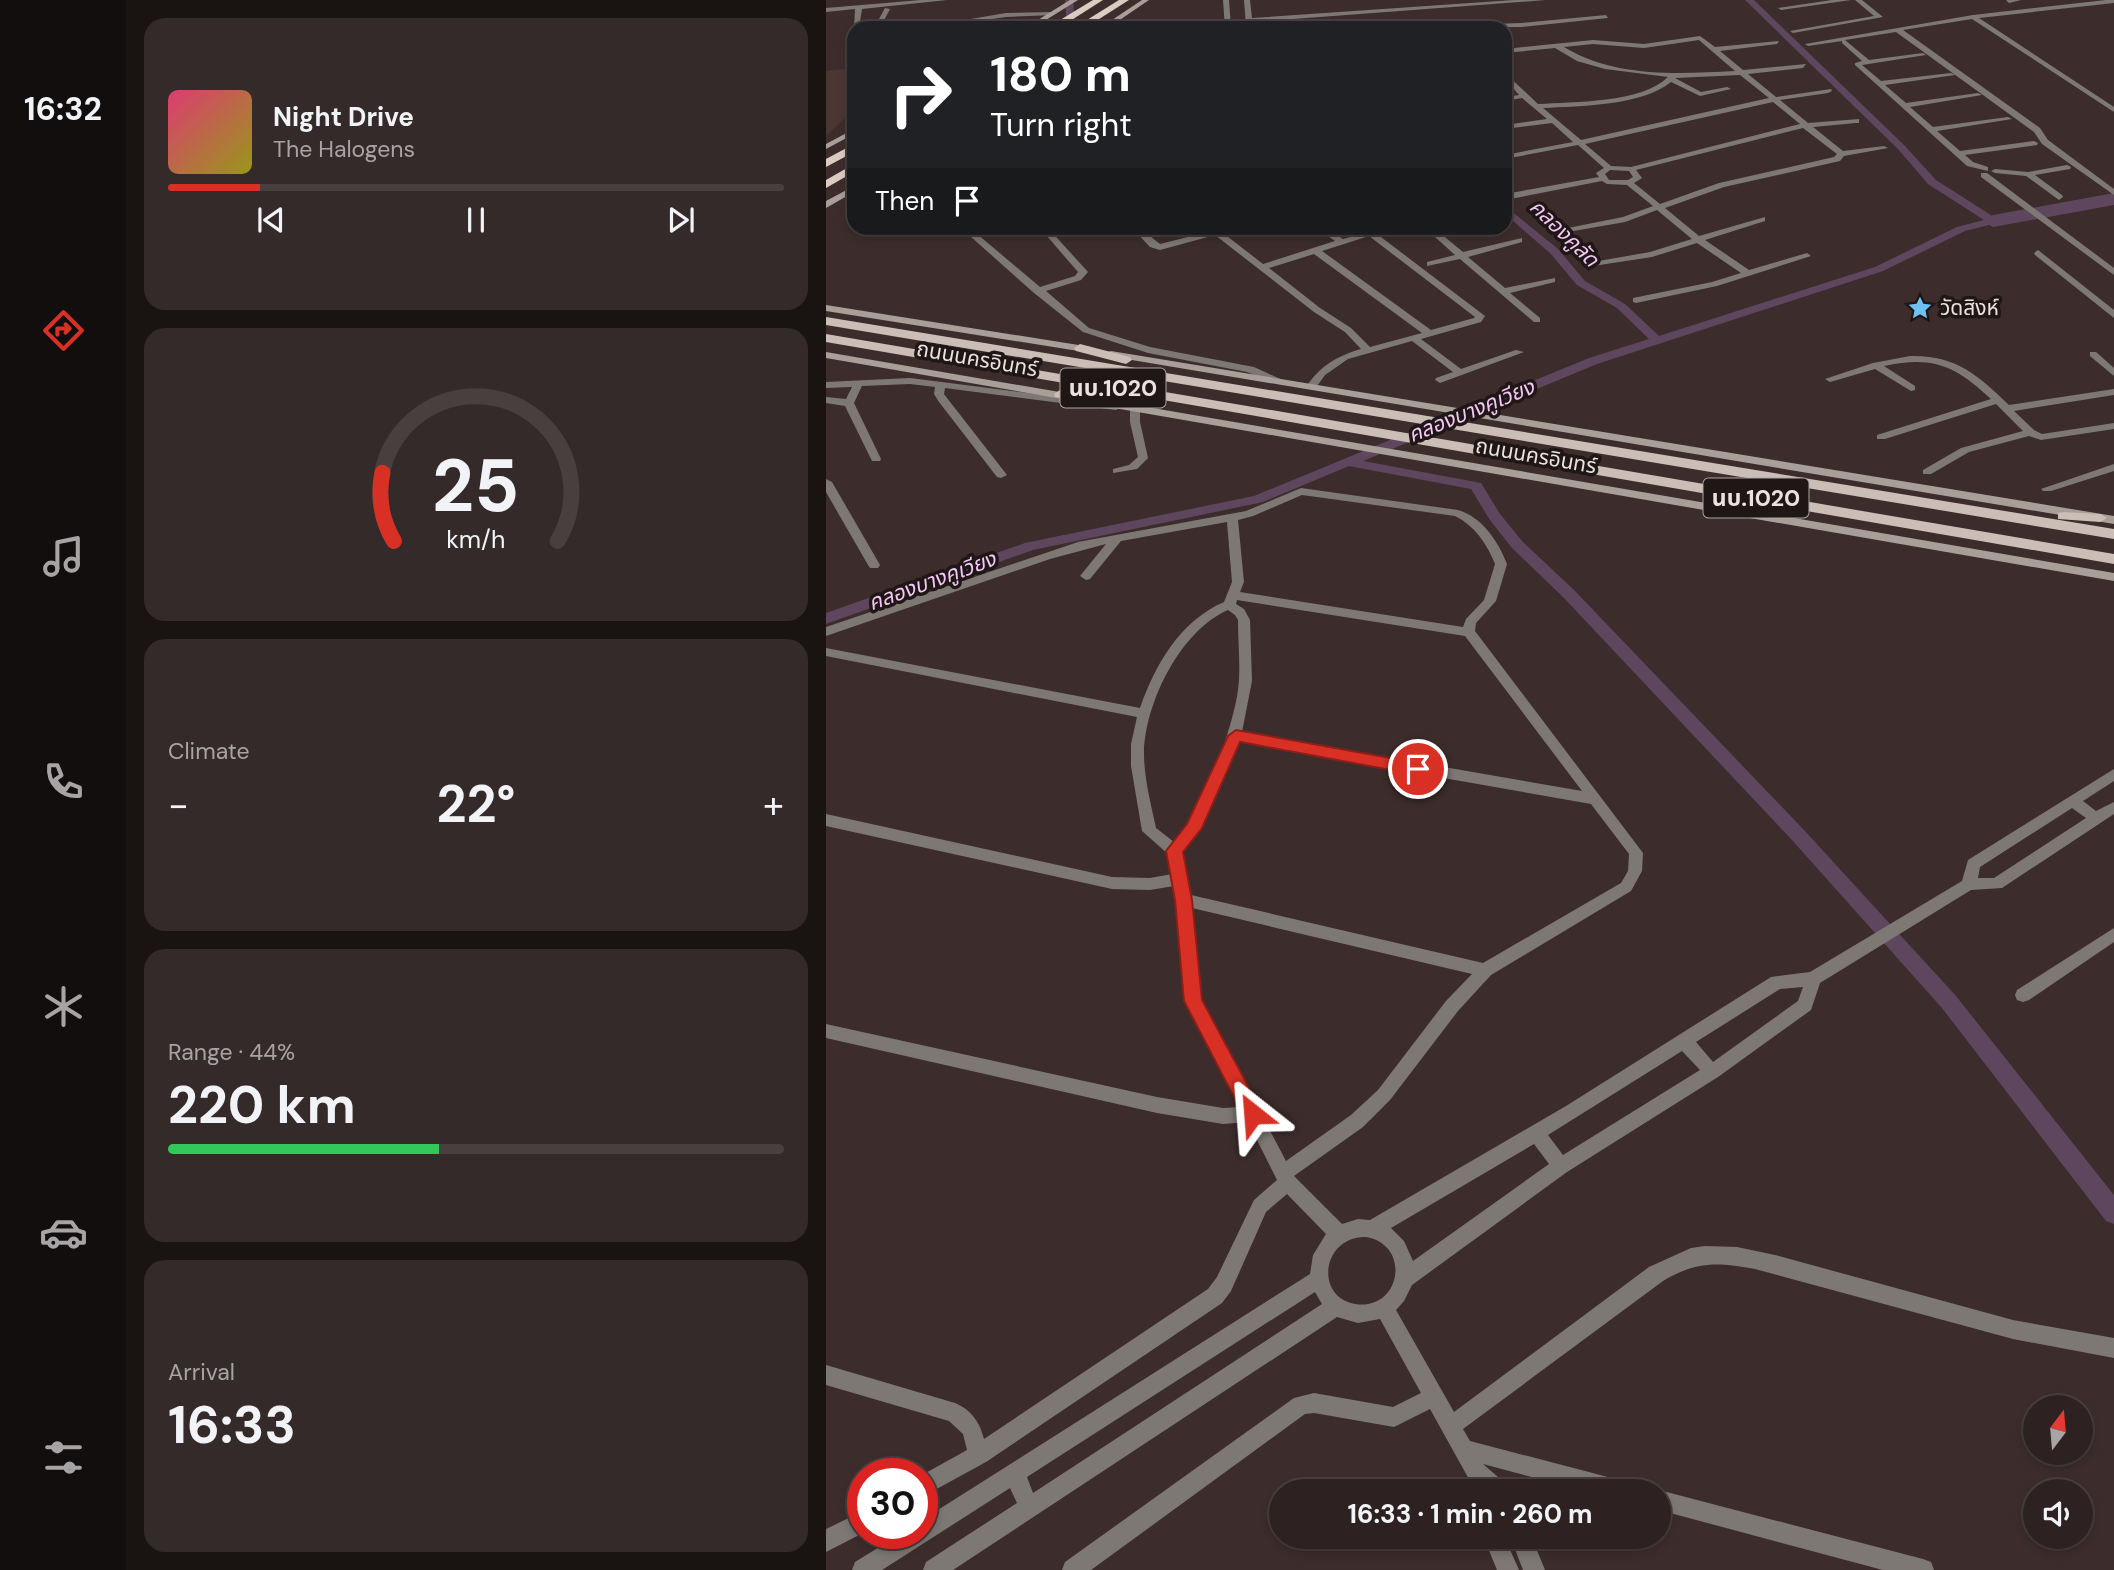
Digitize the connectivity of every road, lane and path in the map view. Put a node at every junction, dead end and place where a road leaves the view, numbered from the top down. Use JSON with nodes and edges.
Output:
{"nodes":[{"id":1,"x":944,"y":0,"type":"edge"},
{"id":2,"x":1075,"y":0,"type":"edge"},
{"id":3,"x":1099,"y":0,"type":"edge"},
{"id":4,"x":1125,"y":0,"type":"edge"},
{"id":5,"x":1146,"y":0,"type":"edge"},
{"id":6,"x":1226,"y":0,"type":"edge"},
{"id":7,"x":1247,"y":0,"type":"edge"},
{"id":8,"x":1543,"y":0,"type":"edge"},
{"id":9,"x":1848,"y":0,"type":"edge"},
{"id":10,"x":1858,"y":0,"type":"edge"},
{"id":11,"x":2018,"y":0,"type":"edge"},
{"id":12,"x":1522,"y":1,"type":"edge"},
{"id":13,"x":2009,"y":1,"type":"edge"},
{"id":14,"x":2114,"y":1,"type":"edge"},
{"id":15,"x":1055,"y":2,"type":"dead end"},
{"id":16,"x":859,"y":7,"type":"junction"},
{"id":17,"x":1781,"y":8,"type":"dead end"},
{"id":18,"x":887,"y":9,"type":"dead end"},
{"id":19,"x":826,"y":10,"type":"edge"},
{"id":20,"x":1051,"y":13,"type":"junction"},
{"id":21,"x":1606,"y":17,"type":"dead end"},
{"id":22,"x":1973,"y":17,"type":"junction"},
{"id":23,"x":857,"y":21,"type":"edge"},
{"id":24,"x":881,"y":21,"type":"edge"},
{"id":25,"x":970,"y":21,"type":"edge"},
{"id":26,"x":1039,"y":21,"type":"edge"},
{"id":27,"x":1064,"y":21,"type":"edge"},
{"id":28,"x":1090,"y":21,"type":"edge"},
{"id":29,"x":1114,"y":21,"type":"edge"},
{"id":30,"x":1228,"y":21,"type":"edge"},
{"id":31,"x":1250,"y":21,"type":"edge"},
{"id":32,"x":1285,"y":21,"type":"edge"},
{"id":33,"x":1507,"y":21,"type":"edge"},
{"id":34,"x":1512,"y":26,"type":"edge"},
{"id":35,"x":1897,"y":29,"type":"junction"},
{"id":36,"x":1793,"y":31,"type":"dead end"},
{"id":37,"x":1889,"y":36,"type":"dead end"},
{"id":38,"x":1777,"y":42,"type":"dead end"},
{"id":39,"x":1808,"y":44,"type":"dead end"},
{"id":40,"x":1557,"y":46,"type":"junction"},
{"id":41,"x":1716,"y":49,"type":"junction"},
{"id":42,"x":1512,"y":50,"type":"edge"},
{"id":43,"x":1923,"y":55,"type":"dead end"},
{"id":44,"x":1867,"y":62,"type":"junction"},
{"id":45,"x":1803,"y":66,"type":"dead end"},
{"id":46,"x":1744,"y":73,"type":"junction"},
{"id":47,"x":1951,"y":75,"type":"dead end"},
{"id":48,"x":1674,"y":76,"type":"junction"},
{"id":49,"x":1512,"y":83,"type":"edge"},
{"id":50,"x":1877,"y":84,"type":"junction"},
{"id":51,"x":1727,"y":89,"type":"dead end"},
{"id":52,"x":1828,"y":91,"type":"dead end"},
{"id":53,"x":1978,"y":95,"type":"dead end"},
{"id":54,"x":1524,"y":96,"type":"junction"},
{"id":55,"x":1512,"y":98,"type":"edge"},
{"id":56,"x":1772,"y":98,"type":"junction"},
{"id":57,"x":1536,"y":106,"type":"junction"},
{"id":58,"x":1902,"y":106,"type":"junction"},
{"id":59,"x":2114,"y":110,"type":"edge"},
{"id":60,"x":2008,"y":119,"type":"dead end"},
{"id":61,"x":1553,"y":121,"type":"junction"},
{"id":62,"x":1856,"y":121,"type":"dead end"},
{"id":63,"x":1512,"y":126,"type":"edge"},
{"id":64,"x":1803,"y":126,"type":"junction"},
{"id":65,"x":1929,"y":130,"type":"junction"},
{"id":66,"x":847,"y":135,"type":"edge"},
{"id":67,"x":2035,"y":143,"type":"dead end"},
{"id":68,"x":1582,"y":144,"type":"junction"},
{"id":69,"x":826,"y":147,"type":"edge"},
{"id":70,"x":1884,"y":148,"type":"dead end"},
{"id":71,"x":847,"y":151,"type":"edge"},
{"id":72,"x":1841,"y":154,"type":"junction"},
{"id":73,"x":1959,"y":154,"type":"junction"},
{"id":74,"x":1512,"y":156,"type":"edge"},
{"id":75,"x":826,"y":164,"type":"edge"},
{"id":76,"x":2067,"y":167,"type":"dead end"},
{"id":77,"x":1609,"y":168,"type":"junction"},
{"id":78,"x":1631,"y":169,"type":"junction"},
{"id":79,"x":847,"y":172,"type":"edge"},
{"id":80,"x":1984,"y":172,"type":"junction"},
{"id":81,"x":2028,"y":174,"type":"junction"},
{"id":82,"x":1602,"y":179,"type":"junction"},
{"id":83,"x":1629,"y":183,"type":"junction"},
{"id":84,"x":826,"y":185,"type":"edge"},
{"id":85,"x":847,"y":192,"type":"edge"},
{"id":86,"x":2114,"y":193,"type":"edge"},
{"id":87,"x":1512,"y":196,"type":"edge"},
{"id":88,"x":2059,"y":197,"type":"dead end"},
{"id":89,"x":828,"y":204,"type":"edge"},
{"id":90,"x":1662,"y":208,"type":"junction"},
{"id":91,"x":1762,"y":219,"type":"dead end"},
{"id":92,"x":1562,"y":230,"type":"dead end"},
{"id":93,"x":973,"y":235,"type":"edge"},
{"id":94,"x":1050,"y":235,"type":"edge"},
{"id":95,"x":1143,"y":235,"type":"edge"},
{"id":96,"x":1202,"y":235,"type":"edge"},
{"id":97,"x":1231,"y":235,"type":"edge"},
{"id":98,"x":1331,"y":235,"type":"edge"},
{"id":99,"x":1362,"y":235,"type":"edge"},
{"id":100,"x":1373,"y":235,"type":"edge"},
{"id":101,"x":1438,"y":235,"type":"edge"},
{"id":102,"x":1519,"y":240,"type":"dead end"},
{"id":103,"x":1340,"y":241,"type":"junction"},
{"id":104,"x":1700,"y":241,"type":"junction"},
{"id":105,"x":1315,"y":250,"type":"junction"},
{"id":106,"x":2038,"y":253,"type":"dead end"},
{"id":107,"x":1464,"y":254,"type":"junction"},
{"id":108,"x":1807,"y":256,"type":"dead end"},
{"id":109,"x":1430,"y":264,"type":"dead end"},
{"id":110,"x":1596,"y":264,"type":"dead end"},
{"id":111,"x":1263,"y":267,"type":"junction"},
{"id":112,"x":2114,"y":272,"type":"edge"},
{"id":113,"x":1747,"y":273,"type":"junction"},
{"id":114,"x":1552,"y":280,"type":"dead end"},
{"id":115,"x":1037,"y":291,"type":"junction"},
{"id":116,"x":1505,"y":291,"type":"junction"},
{"id":117,"x":1636,"y":300,"type":"dead end"},
{"id":118,"x":829,"y":307,"type":"edge"},
{"id":119,"x":2114,"y":315,"type":"edge"},
{"id":120,"x":1537,"y":320,"type":"dead end"},
{"id":121,"x":826,"y":321,"type":"edge"},
{"id":122,"x":1430,"y":334,"type":"junction"},
{"id":123,"x":826,"y":338,"type":"edge"},
{"id":124,"x":1415,"y":339,"type":"junction"},
{"id":125,"x":1080,"y":348,"type":"junction"},
{"id":126,"x":1369,"y":352,"type":"junction"},
{"id":127,"x":1520,"y":352,"type":"dead end"},
{"id":128,"x":2093,"y":354,"type":"dead end"},
{"id":129,"x":826,"y":355,"type":"edge"},
{"id":130,"x":1877,"y":366,"type":"junction"},
{"id":131,"x":1460,"y":373,"type":"junction"},
{"id":132,"x":2114,"y":373,"type":"edge"},
{"id":133,"x":1830,"y":379,"type":"dead end"},
{"id":134,"x":1440,"y":380,"type":"dead end"},
{"id":135,"x":859,"y":382,"type":"junction"},
{"id":136,"x":1282,"y":382,"type":"junction"},
{"id":137,"x":941,"y":384,"type":"junction"},
{"id":138,"x":826,"y":385,"type":"edge"},
{"id":139,"x":1311,"y":387,"type":"junction"},
{"id":140,"x":1911,"y":388,"type":"dead end"},
{"id":141,"x":1245,"y":391,"type":"junction"},
{"id":142,"x":2114,"y":392,"type":"edge"},
{"id":143,"x":1060,"y":394,"type":"junction"},
{"id":144,"x":826,"y":400,"type":"edge"},
{"id":145,"x":1996,"y":401,"type":"junction"},
{"id":146,"x":849,"y":402,"type":"junction"},
{"id":147,"x":1121,"y":407,"type":"junction"},
{"id":148,"x":1232,"y":408,"type":"junction"},
{"id":149,"x":2005,"y":409,"type":"junction"},
{"id":150,"x":1135,"y":410,"type":"junction"},
{"id":151,"x":2114,"y":426,"type":"edge"},
{"id":152,"x":2031,"y":432,"type":"junction"},
{"id":153,"x":1881,"y":437,"type":"dead end"},
{"id":154,"x":876,"y":459,"type":"dead end"},
{"id":155,"x":2114,"y":467,"type":"edge"},
{"id":156,"x":1116,"y":471,"type":"dead end"},
{"id":157,"x":1927,"y":472,"type":"dead end"},
{"id":158,"x":1002,"y":475,"type":"dead end"},
{"id":159,"x":826,"y":482,"type":"edge"},
{"id":160,"x":2048,"y":489,"type":"dead end"},
{"id":161,"x":1962,"y":509,"type":"junction"},
{"id":162,"x":1232,"y":518,"type":"junction"},
{"id":163,"x":2107,"y":519,"type":"edge"},
{"id":164,"x":2114,"y":534,"type":"edge"},
{"id":165,"x":1117,"y":539,"type":"junction"},
{"id":166,"x":2114,"y":560,"type":"edge"},
{"id":167,"x":874,"y":565,"type":"dead end"},
{"id":168,"x":1086,"y":576,"type":"dead end"},
{"id":169,"x":2114,"y":577,"type":"edge"},
{"id":170,"x":1231,"y":600,"type":"junction"},
{"id":171,"x":826,"y":632,"type":"edge"},
{"id":172,"x":1469,"y":632,"type":"junction"},
{"id":173,"x":826,"y":652,"type":"edge"},
{"id":174,"x":1144,"y":715,"type":"junction"},
{"id":175,"x":1236,"y":736,"type":"junction"},
{"id":176,"x":2114,"y":774,"type":"edge"},
{"id":177,"x":1595,"y":799,"type":"junction"},
{"id":178,"x":2073,"y":800,"type":"junction"},
{"id":179,"x":2114,"y":807,"type":"edge"},
{"id":180,"x":2096,"y":819,"type":"junction"},
{"id":181,"x":826,"y":820,"type":"edge"},
{"id":182,"x":1175,"y":851,"type":"junction"},
{"id":183,"x":1180,"y":879,"type":"junction"},
{"id":184,"x":1969,"y":884,"type":"junction"},
{"id":185,"x":1184,"y":900,"type":"junction"},
{"id":186,"x":2114,"y":934,"type":"edge"},
{"id":187,"x":1485,"y":970,"type":"junction"},
{"id":188,"x":1813,"y":979,"type":"junction"},
{"id":189,"x":2023,"y":995,"type":"dead end"},
{"id":190,"x":826,"y":1031,"type":"edge"},
{"id":191,"x":1684,"y":1041,"type":"junction"},
{"id":192,"x":1712,"y":1072,"type":"junction"},
{"id":193,"x":1253,"y":1114,"type":"junction"},
{"id":194,"x":1535,"y":1132,"type":"junction"},
{"id":195,"x":1561,"y":1166,"type":"junction"},
{"id":196,"x":1286,"y":1177,"type":"junction"},
{"id":197,"x":1372,"y":1229,"type":"junction"},
{"id":198,"x":1340,"y":1235,"type":"junction"},
{"id":199,"x":1319,"y":1279,"type":"junction"},
{"id":200,"x":1404,"y":1279,"type":"junction"},
{"id":201,"x":1335,"y":1307,"type":"junction"},
{"id":202,"x":1384,"y":1307,"type":"junction"},
{"id":203,"x":2114,"y":1348,"type":"edge"},
{"id":204,"x":826,"y":1375,"type":"edge"},
{"id":205,"x":1433,"y":1398,"type":"junction"},
{"id":206,"x":1450,"y":1427,"type":"junction"},
{"id":207,"x":1463,"y":1449,"type":"junction"},
{"id":208,"x":979,"y":1455,"type":"junction"},
{"id":209,"x":1015,"y":1473,"type":"junction"},
{"id":210,"x":938,"y":1478,"type":"edge"},
{"id":211,"x":1476,"y":1479,"type":"edge"},
{"id":212,"x":1577,"y":1479,"type":"edge"},
{"id":213,"x":1671,"y":1503,"type":"edge"},
{"id":214,"x":1029,"y":1508,"type":"junction"},
{"id":215,"x":938,"y":1523,"type":"edge"},
{"id":216,"x":847,"y":1530,"type":"edge"},
{"id":217,"x":826,"y":1541,"type":"edge"},
{"id":218,"x":896,"y":1549,"type":"edge"},
{"id":219,"x":1499,"y":1549,"type":"edge"},
{"id":220,"x":1525,"y":1549,"type":"edge"},
{"id":221,"x":863,"y":1570,"type":"edge"},
{"id":222,"x":934,"y":1570,"type":"edge"},
{"id":223,"x":1073,"y":1570,"type":"edge"},
{"id":224,"x":1508,"y":1570,"type":"edge"},
{"id":225,"x":1534,"y":1570,"type":"edge"},
{"id":226,"x":1923,"y":1570,"type":"edge"}],
"edges":[{"from":1,"to":16,"type":"street"},
{"from":2,"to":20,"type":"main road"},
{"from":3,"to":27,"type":"highway"},
{"from":4,"to":28,"type":"highway"},
{"from":5,"to":29,"type":"main road"},
{"from":6,"to":30,"type":"street"},
{"from":7,"to":31,"type":"street"},
{"from":8,"to":12,"type":"street"},
{"from":9,"to":17,"type":"street"},
{"from":10,"to":36,"type":"street"},
{"from":11,"to":13,"type":"street"},
{"from":12,"to":32,"type":"street"},
{"from":12,"to":33,"type":"street"},
{"from":14,"to":22,"type":"street"},
{"from":15,"to":20,"type":"street"},
{"from":16,"to":19,"type":"street"},
{"from":16,"to":23,"type":"street"},
{"from":18,"to":24,"type":"street"},
{"from":20,"to":25,"type":"street"},
{"from":20,"to":26,"type":"main road"},
{"from":21,"to":34,"type":"street"},
{"from":22,"to":35,"type":"street"},
{"from":22,"to":59,"type":"street"},
{"from":35,"to":39,"type":"street"},
{"from":35,"to":86,"type":"street"},
{"from":37,"to":44,"type":"street"},
{"from":38,"to":41,"type":"street"},
{"from":40,"to":41,"type":"street"},
{"from":40,"to":42,"type":"street"},
{"from":40,"to":48,"type":"street"},
{"from":41,"to":46,"type":"street"},
{"from":43,"to":44,"type":"street"},
{"from":44,"to":50,"type":"street"},
{"from":45,"to":46,"type":"street"},
{"from":46,"to":48,"type":"street"},
{"from":46,"to":56,"type":"street"},
{"from":47,"to":50,"type":"street"},
{"from":48,"to":51,"type":"street"},
{"from":48,"to":57,"type":"street"},
{"from":49,"to":54,"type":"street"},
{"from":50,"to":58,"type":"street"},
{"from":52,"to":56,"type":"street"},
{"from":53,"to":58,"type":"street"},
{"from":54,"to":55,"type":"street"},
{"from":54,"to":57,"type":"street"},
{"from":56,"to":64,"type":"street"},
{"from":56,"to":68,"type":"street"},
{"from":57,"to":61,"type":"street"},
{"from":58,"to":65,"type":"street"},
{"from":60,"to":65,"type":"street"},
{"from":61,"to":63,"type":"street"},
{"from":61,"to":68,"type":"street"},
{"from":62,"to":64,"type":"street"},
{"from":64,"to":72,"type":"street"},
{"from":64,"to":78,"type":"street"},
{"from":65,"to":73,"type":"street"},
{"from":66,"to":69,"type":"main road"},
{"from":67,"to":73,"type":"street"},
{"from":68,"to":74,"type":"street"},
{"from":68,"to":77,"type":"street"},
{"from":70,"to":72,"type":"street"},
{"from":71,"to":75,"type":"highway"},
{"from":72,"to":90,"type":"street"},
{"from":73,"to":80,"type":"street"},
{"from":76,"to":81,"type":"street"},
{"from":77,"to":78,"type":"street"},
{"from":77,"to":82,"type":"street"},
{"from":78,"to":83,"type":"street"},
{"from":79,"to":84,"type":"highway"},
{"from":80,"to":81,"type":"street"},
{"from":80,"to":112,"type":"street"},
{"from":81,"to":88,"type":"street"},
{"from":82,"to":83,"type":"street"},
{"from":82,"to":87,"type":"street"},
{"from":83,"to":90,"type":"street"},
{"from":85,"to":89,"type":"main road"},
{"from":90,"to":92,"type":"street"},
{"from":90,"to":104,"type":"street"},
{"from":91,"to":104,"type":"street"},
{"from":93,"to":115,"type":"street"},
{"from":94,"to":115,"type":"street"},
{"from":95,"to":96,"type":"street"},
{"from":97,"to":111,"type":"street"},
{"from":98,"to":103,"type":"street"},
{"from":99,"to":103,"type":"street"},
{"from":100,"to":122,"type":"street"},
{"from":101,"to":107,"type":"street"},
{"from":102,"to":107,"type":"street"},
{"from":103,"to":105,"type":"street"},
{"from":104,"to":110,"type":"street"},
{"from":104,"to":113,"type":"street"},
{"from":105,"to":111,"type":"street"},
{"from":105,"to":122,"type":"street"},
{"from":106,"to":119,"type":"street"},
{"from":107,"to":109,"type":"street"},
{"from":107,"to":116,"type":"street"},
{"from":108,"to":113,"type":"street"},
{"from":111,"to":126,"type":"street"},
{"from":113,"to":117,"type":"street"},
{"from":114,"to":116,"type":"street"},
{"from":115,"to":136,"type":"street"},
{"from":116,"to":120,"type":"street"},
{"from":118,"to":125,"type":"main road","number":"นบ.1020"},
{"from":121,"to":141,"type":"main road","name":"ถนนนครอินทร์","number":"นบ.1020"},
{"from":122,"to":124,"type":"street"},
{"from":123,"to":148,"type":"main road","name":"ถนนนครอินทร์","number":"นบ.1020"},
{"from":124,"to":126,"type":"street"},
{"from":124,"to":131,"type":"street"},
{"from":125,"to":136,"type":"main road","name":"ถนนนครอินทร์","number":"นบ.1020"},
{"from":125,"to":141,"type":"main road"},
{"from":126,"to":139,"type":"street"},
{"from":127,"to":131,"type":"street"},
{"from":128,"to":132,"type":"street"},
{"from":129,"to":143,"type":"main road","name":"ถนนนครอินทร์","number":"นบ.1020"},
{"from":130,"to":133,"type":"street"},
{"from":130,"to":140,"type":"street"},
{"from":130,"to":145,"type":"street"},
{"from":131,"to":134,"type":"street"},
{"from":135,"to":137,"type":"street"},
{"from":135,"to":138,"type":"street"},
{"from":135,"to":146,"type":"street"},
{"from":136,"to":139,"type":"main road","name":"ถนนนครอินทร์","number":"นบ.1020"},
{"from":137,"to":147,"type":"street"},
{"from":137,"to":158,"type":"street"},
{"from":139,"to":163,"type":"main road","name":"ถนนนครอินทร์","number":"นบ.1020"},
{"from":141,"to":161,"type":"main road","name":"ถนนนครอินทร์","number":"นบ.1020"},
{"from":142,"to":149,"type":"street"},
{"from":143,"to":147,"type":"main road","name":"ถนนนครอินทร์","number":"นบ.1020"},
{"from":143,"to":148,"type":"main road"},
{"from":144,"to":146,"type":"street"},
{"from":145,"to":149,"type":"street"},
{"from":145,"to":153,"type":"street"},
{"from":146,"to":154,"type":"street"},
{"from":147,"to":150,"type":"main road","name":"ถนนนครอินทร์","number":"นบ.1020"},
{"from":148,"to":166,"type":"main road","name":"ถนนนครอินทร์","number":"นบ.1020"},
{"from":149,"to":152,"type":"street"},
{"from":150,"to":156,"type":"street"},
{"from":150,"to":169,"type":"main road","name":"ถนนนครอินทร์","number":"นบ.1020"},
{"from":151,"to":152,"type":"street"},
{"from":152,"to":157,"type":"street"},
{"from":155,"to":160,"type":"street"},
{"from":159,"to":167,"type":"street"},
{"from":161,"to":163,"type":"main road"},
{"from":161,"to":164,"type":"main road","name":"ถนนนครอินทร์","number":"นบ.1020"},
{"from":162,"to":165,"type":"street"},
{"from":162,"to":170,"type":"street"},
{"from":162,"to":172,"type":"street"},
{"from":165,"to":168,"type":"street"},
{"from":165,"to":171,"type":"street"},
{"from":170,"to":172,"type":"street"},
{"from":170,"to":174,"type":"street"},
{"from":170,"to":175,"type":"street"},
{"from":172,"to":177,"type":"street"},
{"from":173,"to":174,"type":"street"},
{"from":174,"to":182,"type":"street"},
{"from":175,"to":177,"type":"street"},
{"from":175,"to":182,"type":"street"},
{"from":176,"to":178,"type":"street"},
{"from":177,"to":187,"type":"street"},
{"from":178,"to":180,"type":"street"},
{"from":178,"to":184,"type":"street"},
{"from":179,"to":180,"type":"street"},
{"from":180,"to":184,"type":"street"},
{"from":181,"to":183,"type":"street"},
{"from":182,"to":183,"type":"street"},
{"from":183,"to":185,"type":"street"},
{"from":184,"to":188,"type":"street"},
{"from":185,"to":187,"type":"street"},
{"from":185,"to":193,"type":"street"},
{"from":186,"to":189,"type":"street"},
{"from":187,"to":196,"type":"street"},
{"from":188,"to":191,"type":"street"},
{"from":188,"to":192,"type":"street"},
{"from":190,"to":193,"type":"street"},
{"from":191,"to":192,"type":"street"},
{"from":191,"to":194,"type":"street"},
{"from":192,"to":195,"type":"street"},
{"from":193,"to":196,"type":"street"},
{"from":194,"to":195,"type":"street"},
{"from":194,"to":197,"type":"street"},
{"from":195,"to":200,"type":"street"},
{"from":196,"to":198,"type":"street"},
{"from":196,"to":208,"type":"street"},
{"from":197,"to":198,"type":"street"},
{"from":197,"to":200,"type":"street"},
{"from":198,"to":199,"type":"street"},
{"from":199,"to":201,"type":"street"},
{"from":199,"to":209,"type":"street"},
{"from":200,"to":202,"type":"street"},
{"from":201,"to":202,"type":"street"},
{"from":201,"to":214,"type":"street"},
{"from":202,"to":205,"type":"street"},
{"from":203,"to":206,"type":"street"},
{"from":204,"to":208,"type":"street"},
{"from":205,"to":206,"type":"street"},
{"from":205,"to":223,"type":"street"},
{"from":206,"to":207,"type":"street"},
{"from":207,"to":211,"type":"street"},
{"from":207,"to":212,"type":"street"},
{"from":208,"to":210,"type":"street"},
{"from":209,"to":214,"type":"street"},
{"from":209,"to":215,"type":"street"},
{"from":213,"to":226,"type":"street"},
{"from":214,"to":222,"type":"street"},
{"from":216,"to":217,"type":"street"},
{"from":218,"to":221,"type":"street"},
{"from":219,"to":224,"type":"street"},
{"from":220,"to":225,"type":"street"}]}
